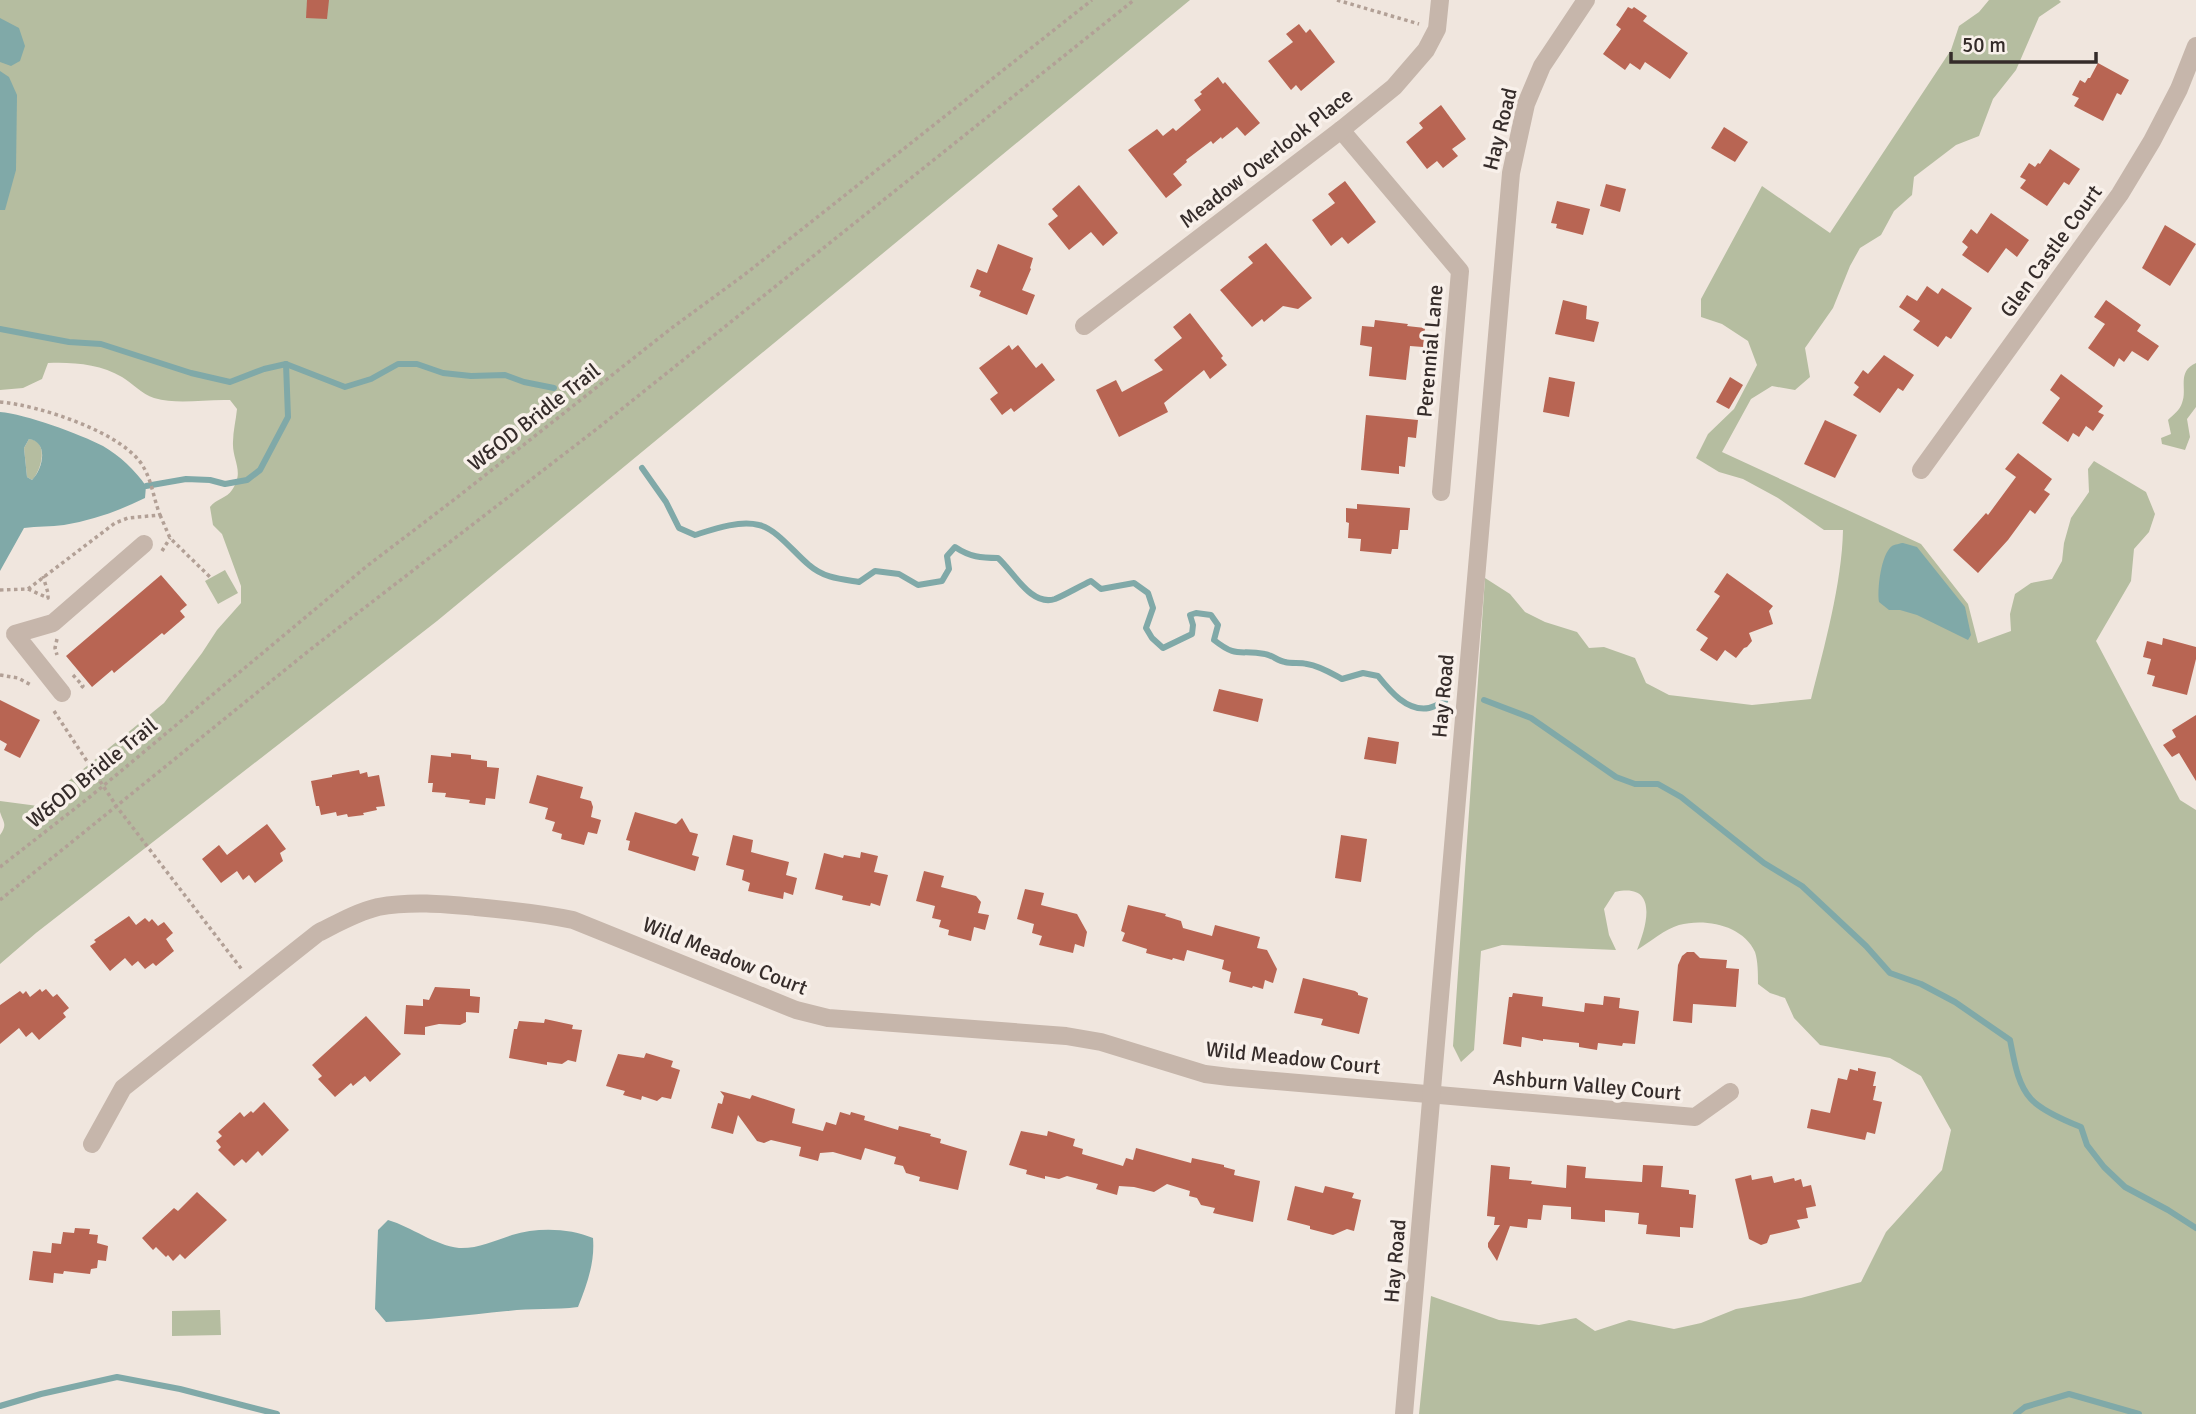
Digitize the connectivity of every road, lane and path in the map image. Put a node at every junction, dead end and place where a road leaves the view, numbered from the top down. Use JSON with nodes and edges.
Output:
{"nodes":[{"id":1,"x":1092,"y":0,"type":"edge"},
{"id":2,"x":1134,"y":0,"type":"edge"},
{"id":3,"x":1337,"y":0,"type":"edge"},
{"id":4,"x":1440,"y":0,"type":"edge"},
{"id":5,"x":1586,"y":0,"type":"edge"},
{"id":6,"x":1437,"y":29,"type":"junction"},
{"id":7,"x":2196,"y":46,"type":"edge"},
{"id":8,"x":1341,"y":130,"type":"junction"},
{"id":9,"x":1084,"y":326,"type":"dead end"},
{"id":10,"x":0,"y":401,"type":"edge"},
{"id":11,"x":1921,"y":470,"type":"dead end"},
{"id":12,"x":1441,"y":492,"type":"dead end"},
{"id":13,"x":160,"y":514,"type":"junction"},
{"id":14,"x":170,"y":538,"type":"junction"},
{"id":15,"x":144,"y":544,"type":"dead end"},
{"id":16,"x":160,"y":554,"type":"dead end"},
{"id":17,"x":43,"y":576,"type":"junction"},
{"id":18,"x":211,"y":578,"type":"dead end"},
{"id":19,"x":28,"y":589,"type":"junction"},
{"id":20,"x":0,"y":590,"type":"edge"},
{"id":21,"x":62,"y":633,"type":"dead end"},
{"id":22,"x":8,"y":636,"type":"edge"},
{"id":23,"x":57,"y":656,"type":"dead end"},
{"id":24,"x":66,"y":666,"type":"dead end"},
{"id":25,"x":0,"y":675,"type":"edge"},
{"id":26,"x":38,"y":691,"type":"dead end"},
{"id":27,"x":68,"y":694,"type":"joint"},
{"id":28,"x":54,"y":711,"type":"dead end"},
{"id":29,"x":103,"y":786,"type":"junction"},
{"id":30,"x":117,"y":807,"type":"junction"},
{"id":31,"x":0,"y":866,"type":"edge"},
{"id":32,"x":0,"y":900,"type":"edge"},
{"id":33,"x":253,"y":984,"type":"junction"},
{"id":34,"x":1730,"y":1092,"type":"dead end"},
{"id":35,"x":1432,"y":1094,"type":"junction"},
{"id":36,"x":92,"y":1144,"type":"dead end"},
{"id":37,"x":1404,"y":1414,"type":"edge"}],
"edges":[{"from":1,"to":29,"type":"path","name":"W&OD Bridle Trail"},
{"from":2,"to":30,"type":"path"},
{"from":3,"to":6,"type":"path"},
{"from":4,"to":6,"type":"street","name":"Meadow Overlook Place"},
{"from":5,"to":35,"type":"street","name":"Hay Road"},
{"from":6,"to":8,"type":"street","name":"Meadow Overlook Place"},
{"from":7,"to":11,"type":"street","name":"Glen Castle Court"},
{"from":8,"to":9,"type":"street","name":"Meadow Overlook Place"},
{"from":8,"to":12,"type":"street","name":"Perennial Lane"},
{"from":10,"to":13,"type":"path"},
{"from":13,"to":14,"type":"path"},
{"from":13,"to":17,"type":"path"},
{"from":14,"to":16,"type":"path"},
{"from":14,"to":18,"type":"path"},
{"from":15,"to":22,"type":"street"},
{"from":17,"to":19,"type":"path"},
{"from":17,"to":19,"type":"path"},
{"from":19,"to":20,"type":"path"},
{"from":21,"to":23,"type":"path"},
{"from":22,"to":27,"type":"street"},
{"from":24,"to":27,"type":"path"},
{"from":25,"to":26,"type":"path"},
{"from":28,"to":29,"type":"path"},
{"from":29,"to":30,"type":"path"},
{"from":29,"to":31,"type":"path","name":"W&OD Bridle Trail"},
{"from":30,"to":32,"type":"path"},
{"from":30,"to":33,"type":"path"},
{"from":33,"to":35,"type":"street","name":"Wild Meadow Court"},
{"from":33,"to":36,"type":"street","name":"Wild Meadow Court"},
{"from":34,"to":35,"type":"street","name":"Ashburn Valley Court"},
{"from":35,"to":37,"type":"street","name":"Hay Road"}]}
